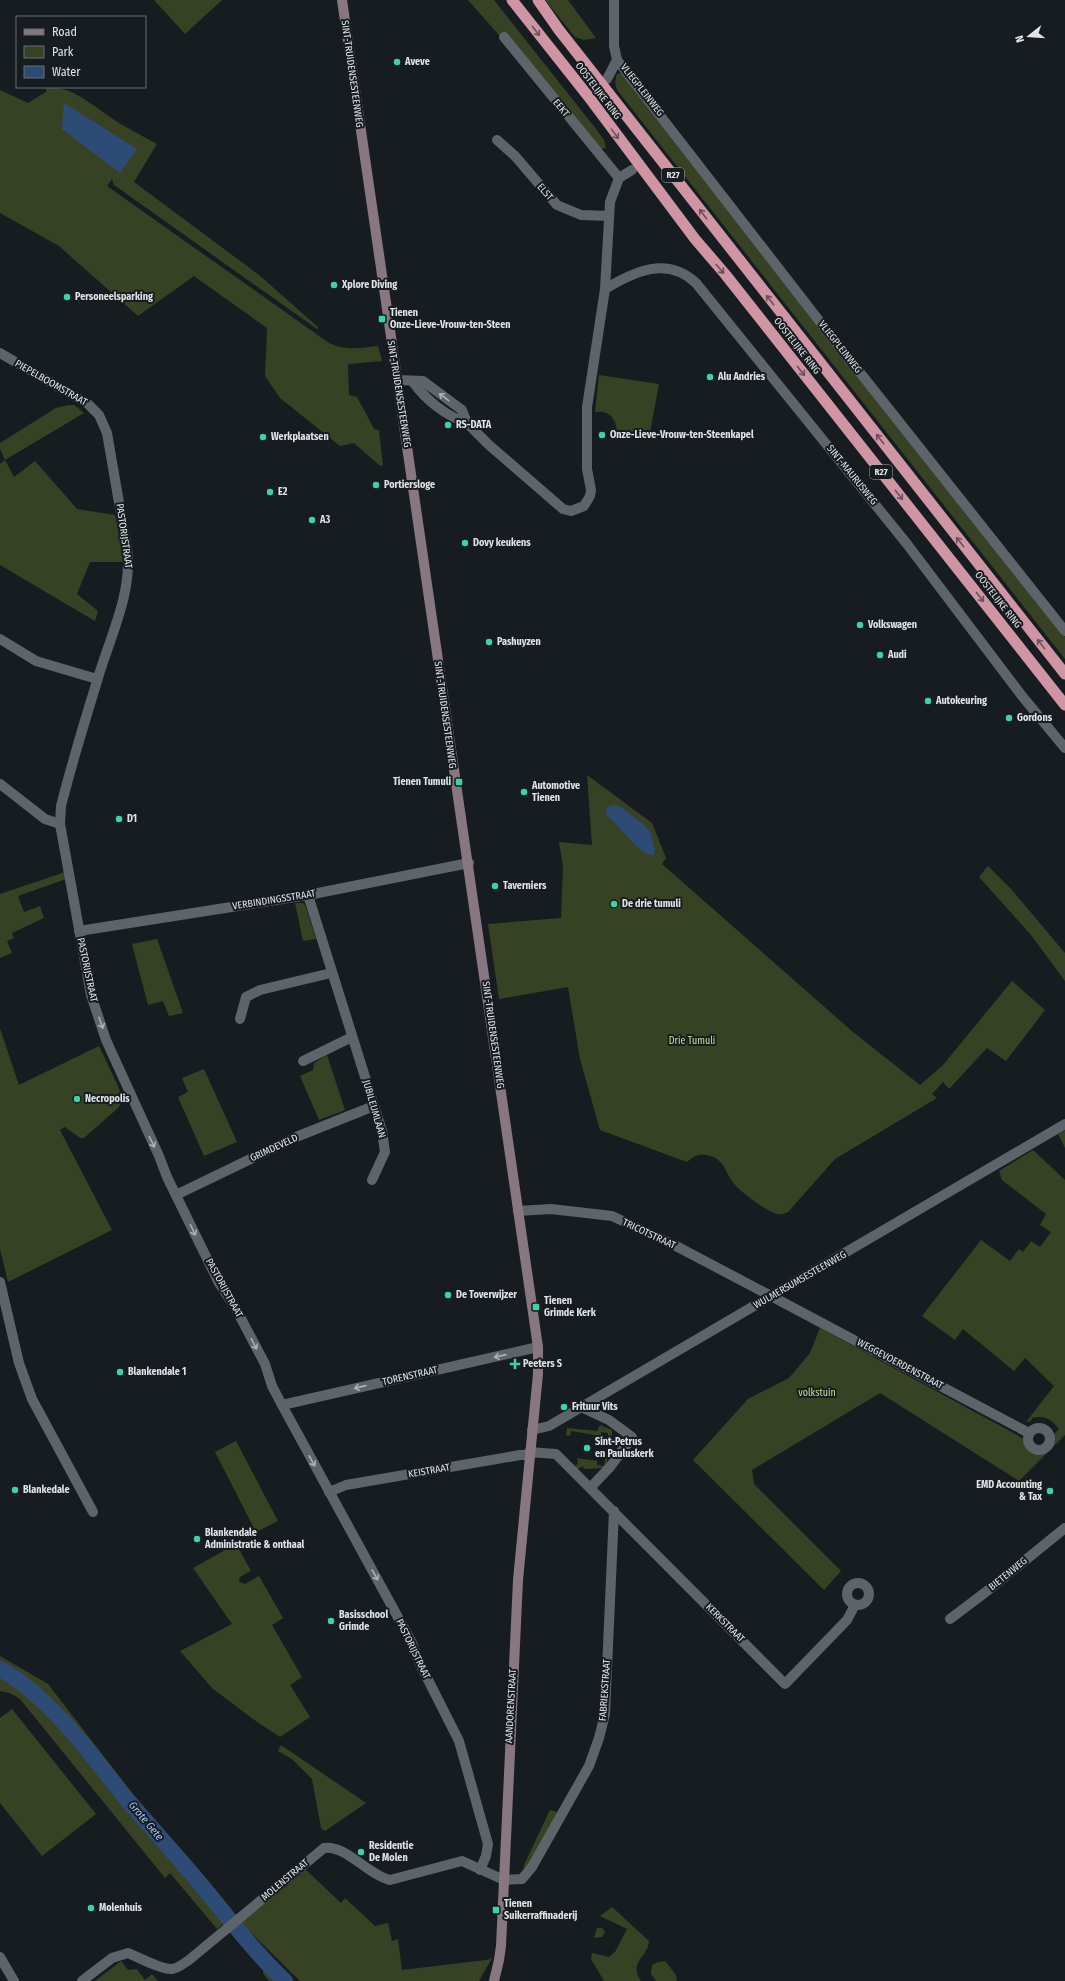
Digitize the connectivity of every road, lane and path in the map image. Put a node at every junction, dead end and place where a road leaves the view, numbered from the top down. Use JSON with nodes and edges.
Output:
{"nodes":[{"id":1,"x":342,"y":0,"type":"edge"},
{"id":2,"x":512,"y":0,"type":"edge"},
{"id":3,"x":538,"y":0,"type":"edge"},
{"id":4,"x":614,"y":0,"type":"edge"},
{"id":5,"x":504,"y":37,"type":"dead end"},
{"id":6,"x":617,"y":60,"type":"junction"},
{"id":7,"x":607,"y":79,"type":"dead end"},
{"id":8,"x":497,"y":140,"type":"dead end"},
{"id":9,"x":632,"y":170,"type":"dead end"},
{"id":10,"x":619,"y":178,"type":"junction"},
{"id":11,"x":609,"y":216,"type":"junction"},
{"id":12,"x":605,"y":289,"type":"junction"},
{"id":13,"x":0,"y":353,"type":"edge"},
{"id":14,"x":397,"y":380,"type":"junction"},
{"id":15,"x":99,"y":415,"type":"joint"},
{"id":16,"x":1065,"y":631,"type":"edge"},
{"id":17,"x":0,"y":639,"type":"edge"},
{"id":18,"x":1065,"y":674,"type":"edge"},
{"id":19,"x":97,"y":679,"type":"junction"},
{"id":20,"x":1065,"y":705,"type":"edge"},
{"id":21,"x":1065,"y":748,"type":"edge"},
{"id":22,"x":0,"y":784,"type":"edge"},
{"id":23,"x":60,"y":824,"type":"junction"},
{"id":24,"x":469,"y":863,"type":"junction"},
{"id":25,"x":308,"y":895,"type":"junction"},
{"id":26,"x":79,"y":931,"type":"junction"},
{"id":27,"x":331,"y":973,"type":"junction"},
{"id":28,"x":240,"y":1019,"type":"dead end"},
{"id":29,"x":352,"y":1037,"type":"junction"},
{"id":30,"x":303,"y":1060,"type":"dead end"},
{"id":31,"x":374,"y":1106,"type":"junction"},
{"id":32,"x":1065,"y":1124,"type":"edge"},
{"id":33,"x":372,"y":1180,"type":"dead end"},
{"id":34,"x":176,"y":1195,"type":"junction"},
{"id":35,"x":518,"y":1211,"type":"junction"},
{"id":36,"x":0,"y":1282,"type":"edge"},
{"id":37,"x":771,"y":1296,"type":"junction"},
{"id":38,"x":538,"y":1347,"type":"junction"},
{"id":39,"x":282,"y":1405,"type":"junction"},
{"id":40,"x":581,"y":1407,"type":"junction"},
{"id":41,"x":532,"y":1430,"type":"junction"},
{"id":42,"x":1029,"y":1433,"type":"dead end"},
{"id":43,"x":529,"y":1454,"type":"junction"},
{"id":44,"x":591,"y":1487,"type":"junction"},
{"id":45,"x":329,"y":1492,"type":"junction"},
{"id":46,"x":614,"y":1511,"type":"junction"},
{"id":47,"x":93,"y":1512,"type":"dead end"},
{"id":48,"x":1065,"y":1528,"type":"edge"},
{"id":49,"x":855,"y":1605,"type":"dead end"},
{"id":50,"x":950,"y":1619,"type":"dead end"},
{"id":51,"x":480,"y":1870,"type":"junction"},
{"id":52,"x":504,"y":1880,"type":"junction"},
{"id":53,"x":0,"y":1957,"type":"edge"},
{"id":54,"x":14,"y":1981,"type":"edge"},
{"id":55,"x":82,"y":1981,"type":"edge"},
{"id":56,"x":494,"y":1981,"type":"edge"}],
"edges":[{"from":1,"to":14,"type":"main road","name":"SINT-TRUIDENSESTEENWEG"},
{"from":2,"to":20,"type":"highway","name":"OOSTELIJKE RING","number":"R27","one_way":true},
{"from":18,"to":3,"type":"highway","name":"OOSTELIJKE RING","number":"R27","one_way":true},
{"from":4,"to":6,"type":"street"},
{"from":5,"to":10,"type":"street","name":"EEKT"},
{"from":6,"to":7,"type":"street"},
{"from":6,"to":16,"type":"street","name":"VLIEGPLEINWEG"},
{"from":8,"to":11,"type":"street","name":"ELST"},
{"from":9,"to":10,"type":"street"},
{"from":10,"to":11,"type":"street"},
{"from":11,"to":12,"type":"street"},
{"from":12,"to":14,"type":"street"},
{"from":12,"to":21,"type":"street","name":"SINT-MAURUSWEG"},
{"from":13,"to":15,"type":"street","name":"PIEPELBOOMSTRAAT"},
{"from":14,"to":24,"type":"main road","name":"SINT-TRUIDENSESTEENWEG"},
{"from":15,"to":19,"type":"street","name":"PASTORIJSTRAAT"},
{"from":17,"to":19,"type":"street"},
{"from":19,"to":23,"type":"street","name":"PASTORIJSTRAAT"},
{"from":22,"to":23,"type":"street"},
{"from":23,"to":26,"type":"street","name":"PASTORIJSTRAAT"},
{"from":24,"to":25,"type":"street","name":"VERBINDINGSSTRAAT"},
{"from":24,"to":35,"type":"main road","name":"SINT-TRUIDENSESTEENWEG"},
{"from":25,"to":26,"type":"street","name":"VERBINDINGSSTRAAT"},
{"from":25,"to":27,"type":"street","name":"JUBILEUMLAAN"},
{"from":26,"to":34,"type":"street","name":"PASTORIJSTRAAT","one_way":true},
{"from":27,"to":28,"type":"street"},
{"from":27,"to":29,"type":"street","name":"JUBILEUMLAAN"},
{"from":29,"to":30,"type":"street"},
{"from":29,"to":31,"type":"street","name":"JUBILEUMLAAN"},
{"from":31,"to":33,"type":"street","name":"JUBILEUMLAAN"},
{"from":31,"to":34,"type":"street","name":"GRIMDEVELD"},
{"from":32,"to":37,"type":"street","name":"WULMERSUMSESTEENWEG"},
{"from":34,"to":39,"type":"street","name":"PASTORIJSTRAAT","one_way":true},
{"from":35,"to":37,"type":"street","name":"TRICOTSTRAAT"},
{"from":35,"to":38,"type":"main road","name":"SINT-TRUIDENSESTEENWEG"},
{"from":36,"to":47,"type":"street"},
{"from":37,"to":40,"type":"street","name":"WULMERSUMSESTEENWEG"},
{"from":37,"to":42,"type":"street","name":"WEGGEVOERDENSTRAAT"},
{"from":38,"to":39,"type":"street","name":"TORENSTRAAT","one_way":true},
{"from":38,"to":41,"type":"main road","name":"SINT-TRUIDENSESTEENWEG"},
{"from":39,"to":45,"type":"street","name":"PASTORIJSTRAAT","one_way":true},
{"from":40,"to":41,"type":"street","name":"WULMERSUMSESTEENWEG"},
{"from":40,"to":44,"type":"street"},
{"from":41,"to":43,"type":"main road","name":"AANDORENSTRAAT"},
{"from":43,"to":44,"type":"street","name":"KERKSTRAAT"},
{"from":43,"to":45,"type":"street","name":"KEISTRAAT"},
{"from":43,"to":52,"type":"main road","name":"AANDORENSTRAAT"},
{"from":44,"to":46,"type":"street","name":"KERKSTRAAT"},
{"from":45,"to":51,"type":"street","name":"PASTORIJSTRAAT","one_way":true},
{"from":46,"to":49,"type":"street","name":"KERKSTRAAT"},
{"from":46,"to":52,"type":"street","name":"FABRIEKSTRAAT"},
{"from":48,"to":50,"type":"street","name":"BIETENWEG"},
{"from":51,"to":52,"type":"street","name":"MOLENSTRAAT"},
{"from":51,"to":55,"type":"street","name":"MOLENSTRAAT"},
{"from":52,"to":56,"type":"main road","name":"AANDORENSTRAAT"},
{"from":53,"to":54,"type":"street"}]}
